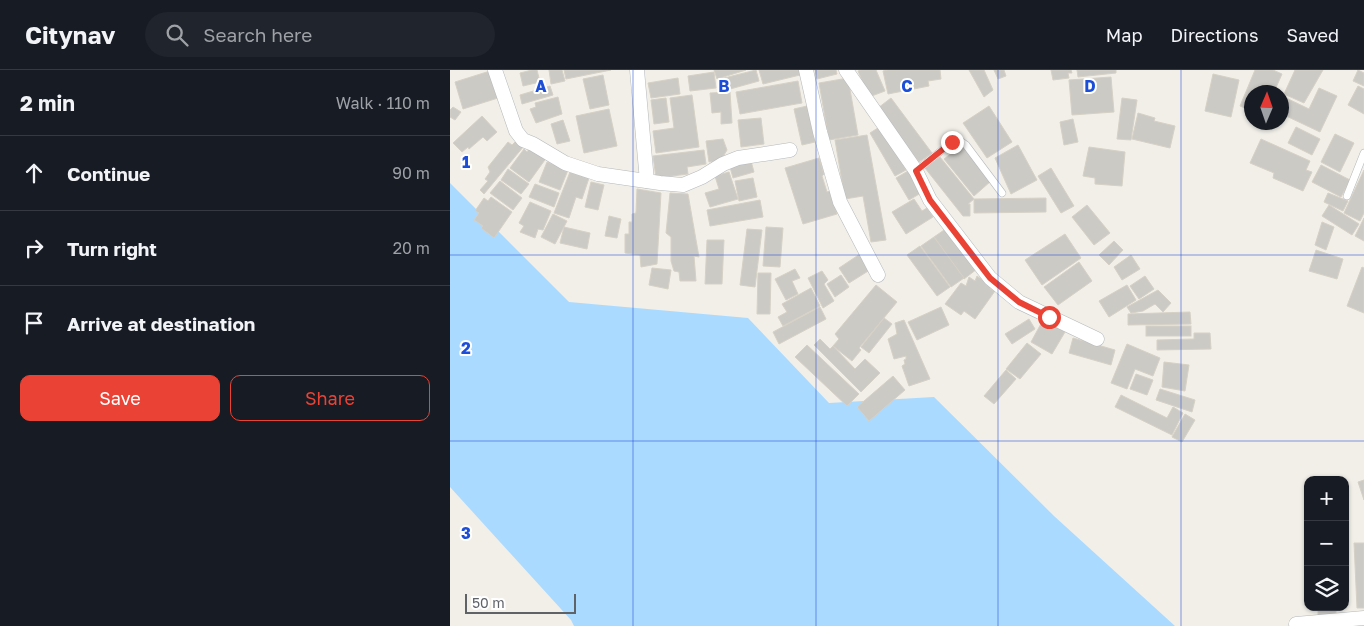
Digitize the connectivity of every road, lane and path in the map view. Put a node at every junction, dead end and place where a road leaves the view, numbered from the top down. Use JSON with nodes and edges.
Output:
{"nodes":[{"id":1,"x":495,"y":70,"type":"edge"},
{"id":2,"x":637,"y":70,"type":"edge"},
{"id":3,"x":806,"y":70,"type":"edge"},
{"id":4,"x":846,"y":70,"type":"edge"},
{"id":5,"x":790,"y":150,"type":"dead end"},
{"id":6,"x":1364,"y":153,"type":"edge"},
{"id":7,"x":916,"y":171,"type":"junction"},
{"id":8,"x":646,"y":181,"type":"junction"},
{"id":9,"x":1002,"y":194,"type":"dead end"},
{"id":10,"x":1347,"y":196,"type":"dead end"},
{"id":11,"x":878,"y":275,"type":"dead end"},
{"id":12,"x":1097,"y":339,"type":"dead end"},
{"id":13,"x":1364,"y":618,"type":"edge"},
{"id":14,"x":1296,"y":624,"type":"dead end"}],
"edges":[{"from":1,"to":8,"type":"street"},
{"from":2,"to":8,"type":"street"},
{"from":3,"to":11,"type":"street"},
{"from":4,"to":7,"type":"street"},
{"from":5,"to":8,"type":"street"},
{"from":6,"to":10,"type":"lane"},
{"from":7,"to":9,"type":"lane"},
{"from":7,"to":12,"type":"street"},
{"from":13,"to":14,"type":"street"}]}
